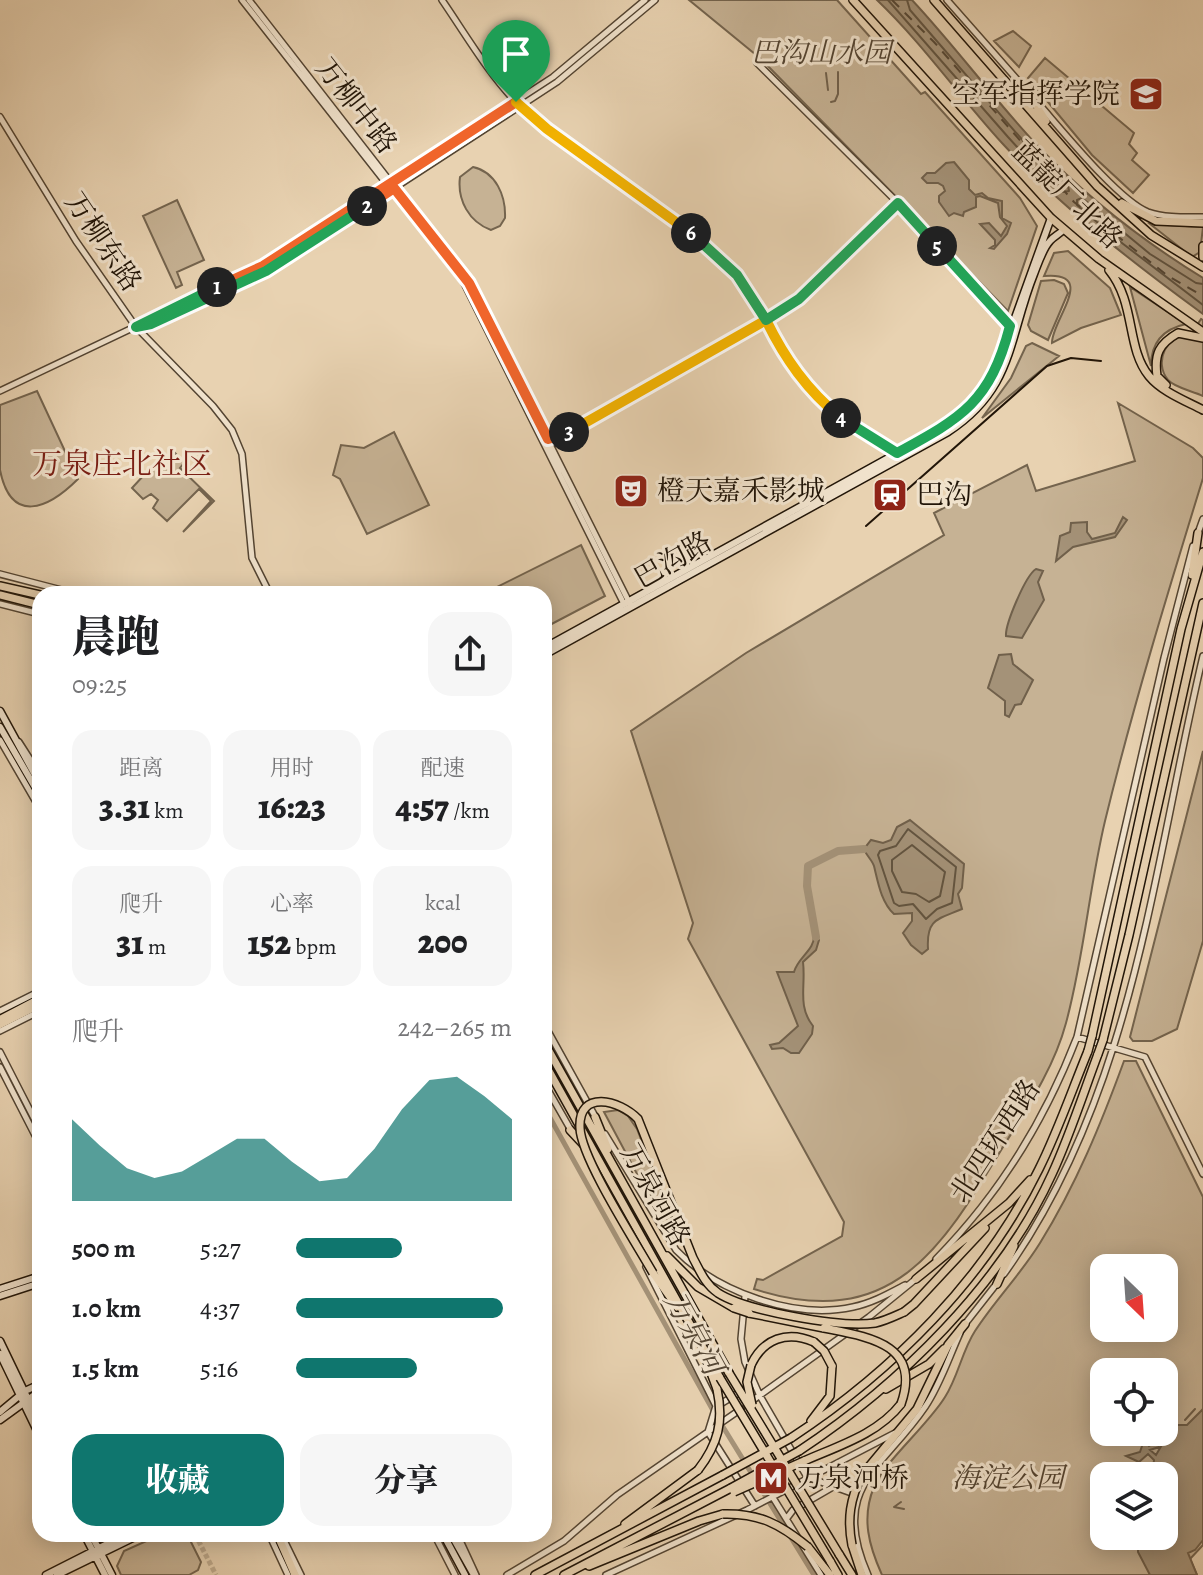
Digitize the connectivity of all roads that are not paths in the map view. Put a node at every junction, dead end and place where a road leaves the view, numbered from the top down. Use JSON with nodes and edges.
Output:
{"nodes":[{"id":1,"x":242,"y":0,"type":"edge"},
{"id":2,"x":249,"y":0,"type":"edge"},
{"id":3,"x":442,"y":0,"type":"edge"},
{"id":4,"x":645,"y":0,"type":"edge"},
{"id":5,"x":655,"y":0,"type":"edge"},
{"id":6,"x":853,"y":0,"type":"edge"},
{"id":7,"x":934,"y":0,"type":"edge"},
{"id":8,"x":947,"y":0,"type":"edge"},
{"id":9,"x":757,"y":63,"type":"dead end"},
{"id":10,"x":1027,"y":91,"type":"junction"},
{"id":11,"x":518,"y":104,"type":"junction"},
{"id":12,"x":0,"y":117,"type":"edge"},
{"id":13,"x":1058,"y":140,"type":"junction"},
{"id":14,"x":1097,"y":186,"type":"junction"},
{"id":15,"x":391,"y":187,"type":"junction"},
{"id":16,"x":898,"y":203,"type":"junction"},
{"id":17,"x":1051,"y":218,"type":"junction"},
{"id":18,"x":1203,"y":220,"type":"edge"},
{"id":19,"x":1064,"y":229,"type":"junction"},
{"id":20,"x":1203,"y":246,"type":"edge"},
{"id":21,"x":1203,"y":257,"type":"edge"},
{"id":22,"x":1099,"y":259,"type":"junction"},
{"id":23,"x":1203,"y":267,"type":"edge"},
{"id":24,"x":766,"y":320,"type":"junction"},
{"id":25,"x":1010,"y":326,"type":"junction"},
{"id":26,"x":136,"y":327,"type":"junction"},
{"id":27,"x":1203,"y":335,"type":"edge"},
{"id":28,"x":0,"y":391,"type":"edge"},
{"id":29,"x":1203,"y":408,"type":"edge"},
{"id":30,"x":545,"y":441,"type":"junction"},
{"id":31,"x":897,"y":453,"type":"junction"},
{"id":32,"x":1203,"y":519,"type":"edge"},
{"id":33,"x":1198,"y":533,"type":"junction"},
{"id":34,"x":1203,"y":552,"type":"edge"},
{"id":35,"x":0,"y":574,"type":"edge"},
{"id":36,"x":0,"y":586,"type":"edge"},
{"id":37,"x":46,"y":586,"type":"edge"},
{"id":38,"x":266,"y":586,"type":"edge"},
{"id":39,"x":32,"y":593,"type":"edge"},
{"id":40,"x":0,"y":595,"type":"edge"},
{"id":41,"x":626,"y":601,"type":"junction"},
{"id":42,"x":32,"y":603,"type":"edge"},
{"id":43,"x":1188,"y":603,"type":"junction"},
{"id":44,"x":0,"y":604,"type":"edge"},
{"id":45,"x":1203,"y":605,"type":"edge"},
{"id":46,"x":631,"y":609,"type":"junction"},
{"id":47,"x":32,"y":612,"type":"edge"},
{"id":48,"x":552,"y":643,"type":"edge"},
{"id":49,"x":552,"y":651,"type":"edge"},
{"id":50,"x":1202,"y":659,"type":"edge"},
{"id":51,"x":1203,"y":670,"type":"edge"},
{"id":52,"x":1191,"y":700,"type":"junction"},
{"id":53,"x":0,"y":711,"type":"edge"},
{"id":54,"x":0,"y":727,"type":"edge"},
{"id":55,"x":17,"y":739,"type":"junction"},
{"id":56,"x":0,"y":740,"type":"edge"},
{"id":57,"x":32,"y":762,"type":"edge"},
{"id":58,"x":32,"y":768,"type":"edge"},
{"id":59,"x":32,"y":782,"type":"edge"},
{"id":60,"x":32,"y":795,"type":"edge"},
{"id":61,"x":32,"y":995,"type":"edge"},
{"id":62,"x":32,"y":1002,"type":"edge"},
{"id":63,"x":0,"y":1011,"type":"edge"},
{"id":64,"x":32,"y":1012,"type":"edge"},
{"id":65,"x":0,"y":1019,"type":"edge"},
{"id":66,"x":0,"y":1028,"type":"edge"},
{"id":67,"x":1077,"y":1037,"type":"junction"},
{"id":68,"x":552,"y":1039,"type":"edge"},
{"id":69,"x":1116,"y":1046,"type":"junction"},
{"id":70,"x":0,"y":1052,"type":"edge"},
{"id":71,"x":552,"y":1056,"type":"edge"},
{"id":72,"x":0,"y":1067,"type":"edge"},
{"id":73,"x":552,"y":1076,"type":"edge"},
{"id":74,"x":552,"y":1097,"type":"edge"},
{"id":75,"x":32,"y":1114,"type":"edge"},
{"id":76,"x":595,"y":1117,"type":"junction"},
{"id":77,"x":32,"y":1129,"type":"edge"},
{"id":78,"x":570,"y":1130,"type":"junction"},
{"id":79,"x":602,"y":1165,"type":"junction"},
{"id":80,"x":1039,"y":1169,"type":"junction"},
{"id":81,"x":617,"y":1174,"type":"junction"},
{"id":82,"x":1203,"y":1174,"type":"edge"},
{"id":83,"x":1009,"y":1203,"type":"junction"},
{"id":84,"x":1020,"y":1232,"type":"junction"},
{"id":85,"x":654,"y":1240,"type":"junction"},
{"id":86,"x":32,"y":1279,"type":"edge"},
{"id":87,"x":916,"y":1279,"type":"junction"},
{"id":88,"x":997,"y":1284,"type":"junction"},
{"id":89,"x":32,"y":1286,"type":"edge"},
{"id":90,"x":0,"y":1289,"type":"edge"},
{"id":91,"x":0,"y":1296,"type":"edge"},
{"id":92,"x":745,"y":1296,"type":"junction"},
{"id":93,"x":965,"y":1324,"type":"junction"},
{"id":94,"x":692,"y":1326,"type":"junction"},
{"id":95,"x":698,"y":1337,"type":"junction"},
{"id":96,"x":0,"y":1341,"type":"edge"},
{"id":97,"x":948,"y":1345,"type":"junction"},
{"id":98,"x":0,"y":1354,"type":"edge"},
{"id":99,"x":753,"y":1384,"type":"junction"},
{"id":100,"x":32,"y":1390,"type":"edge"},
{"id":101,"x":32,"y":1394,"type":"edge"},
{"id":102,"x":877,"y":1394,"type":"junction"},
{"id":103,"x":24,"y":1396,"type":"junction"},
{"id":104,"x":760,"y":1396,"type":"junction"},
{"id":105,"x":716,"y":1406,"type":"junction"},
{"id":106,"x":32,"y":1410,"type":"edge"},
{"id":107,"x":0,"y":1412,"type":"edge"},
{"id":108,"x":32,"y":1416,"type":"edge"},
{"id":109,"x":0,"y":1420,"type":"edge"},
{"id":110,"x":760,"y":1426,"type":"junction"},
{"id":111,"x":903,"y":1428,"type":"junction"},
{"id":112,"x":710,"y":1430,"type":"junction"},
{"id":113,"x":791,"y":1438,"type":"junction"},
{"id":114,"x":807,"y":1477,"type":"junction"},
{"id":115,"x":832,"y":1487,"type":"junction"},
{"id":116,"x":733,"y":1490,"type":"junction"},
{"id":117,"x":772,"y":1496,"type":"junction"},
{"id":118,"x":858,"y":1496,"type":"junction"},
{"id":119,"x":756,"y":1505,"type":"junction"},
{"id":120,"x":787,"y":1518,"type":"junction"},
{"id":121,"x":90,"y":1542,"type":"edge"},
{"id":122,"x":93,"y":1542,"type":"edge"},
{"id":123,"x":112,"y":1542,"type":"edge"},
{"id":124,"x":120,"y":1542,"type":"edge"},
{"id":125,"x":273,"y":1542,"type":"edge"},
{"id":126,"x":283,"y":1542,"type":"edge"},
{"id":127,"x":438,"y":1542,"type":"edge"},
{"id":128,"x":447,"y":1542,"type":"edge"},
{"id":129,"x":458,"y":1542,"type":"edge"},
{"id":130,"x":598,"y":1543,"type":"junction"},
{"id":131,"x":96,"y":1551,"type":"junction"},
{"id":132,"x":46,"y":1575,"type":"edge"},
{"id":133,"x":57,"y":1575,"type":"edge"},
{"id":134,"x":105,"y":1575,"type":"edge"},
{"id":135,"x":112,"y":1575,"type":"edge"},
{"id":136,"x":288,"y":1575,"type":"edge"},
{"id":137,"x":298,"y":1575,"type":"edge"},
{"id":138,"x":455,"y":1575,"type":"edge"},
{"id":139,"x":465,"y":1575,"type":"edge"},
{"id":140,"x":475,"y":1575,"type":"edge"},
{"id":141,"x":507,"y":1575,"type":"edge"},
{"id":142,"x":535,"y":1575,"type":"edge"},
{"id":143,"x":564,"y":1575,"type":"edge"},
{"id":144,"x":606,"y":1575,"type":"edge"},
{"id":145,"x":821,"y":1575,"type":"edge"},
{"id":146,"x":830,"y":1575,"type":"edge"},
{"id":147,"x":838,"y":1575,"type":"edge"},
{"id":148,"x":852,"y":1575,"type":"edge"},
{"id":149,"x":862,"y":1575,"type":"edge"},
{"id":150,"x":868,"y":1575,"type":"edge"}],
"edges":[{"from":1,"to":15,"type":"street","name":"万柳中路"},
{"from":2,"to":15,"type":"street","name":"万柳中路"},
{"from":3,"to":11,"type":"street"},
{"from":4,"to":11,"type":"street"},
{"from":5,"to":11,"type":"street"},
{"from":6,"to":17,"type":"highway","name":"蓝靛厂北路"},
{"from":7,"to":13,"type":"highway","name":"蓝靛厂北路"},
{"from":8,"to":10,"type":"street"},
{"from":9,"to":16,"type":"street"},
{"from":10,"to":13,"type":"highway"},
{"from":10,"to":18,"type":"street"},
{"from":11,"to":15,"type":"street"},
{"from":11,"to":24,"type":"street"},
{"from":12,"to":26,"type":"street","name":"万柳东路"},
{"from":13,"to":14,"type":"highway","name":"蓝靛厂北路"},
{"from":14,"to":18,"type":"highway"},
{"from":14,"to":23,"type":"highway","name":"蓝靛厂北路"},
{"from":15,"to":26,"type":"street"},
{"from":15,"to":30,"type":"street","name":"万柳中路"},
{"from":16,"to":24,"type":"street"},
{"from":16,"to":25,"type":"street"},
{"from":17,"to":19,"type":"highway","name":"蓝靛厂北路"},
{"from":17,"to":25,"type":"main road","name":"巴沟路"},
{"from":19,"to":22,"type":"highway","name":"蓝靛厂北路"},
{"from":19,"to":46,"type":"main road","name":"巴沟路"},
{"from":20,"to":21,"type":"highway"},
{"from":22,"to":27,"type":"highway","name":"蓝靛厂北路"},
{"from":22,"to":29,"type":"highway"},
{"from":24,"to":30,"type":"street"},
{"from":24,"to":31,"type":"street"},
{"from":25,"to":31,"type":"main road","name":"巴沟路"},
{"from":26,"to":28,"type":"street"},
{"from":26,"to":38,"type":"street","name":"万柳东路"},
{"from":27,"to":29,"type":"highway"},
{"from":30,"to":41,"type":"street","name":"万柳中路"},
{"from":31,"to":41,"type":"main road","name":"巴沟路"},
{"from":32,"to":33,"type":"street","name":"北四环西路"},
{"from":33,"to":43,"type":"highway"},
{"from":33,"to":67,"type":"street","name":"北四环西路"},
{"from":34,"to":43,"type":"highway","name":"北四环西路"},
{"from":35,"to":37,"type":"street"},
{"from":36,"to":39,"type":"highway"},
{"from":40,"to":42,"type":"highway"},
{"from":41,"to":46,"type":"street","name":"万柳中路"},
{"from":41,"to":48,"type":"main road","name":"巴沟路"},
{"from":43,"to":80,"type":"highway","name":"北四环西路","bridge":true},
{"from":44,"to":47,"type":"street"},
{"from":45,"to":84,"type":"highway","name":"北四环西路","bridge":true},
{"from":46,"to":49,"type":"main road","name":"巴沟路"},
{"from":50,"to":52,"type":"street"},
{"from":51,"to":52,"type":"street"},
{"from":52,"to":69,"type":"street"},
{"from":53,"to":55,"type":"main road"},
{"from":54,"to":59,"type":"main road"},
{"from":55,"to":57,"type":"street"},
{"from":55,"to":58,"type":"main road"},
{"from":56,"to":60,"type":"street"},
{"from":61,"to":63,"type":"street"},
{"from":62,"to":65,"type":"main road"},
{"from":64,"to":66,"type":"main road"},
{"from":67,"to":69,"type":"street"},
{"from":67,"to":87,"type":"street","name":"北四环西路"},
{"from":68,"to":76,"type":"street","name":"万泉河路"},
{"from":69,"to":82,"type":"street"},
{"from":69,"to":88,"type":"street"},
{"from":70,"to":75,"type":"street"},
{"from":71,"to":81,"type":"highway","name":"万泉河路"},
{"from":72,"to":77,"type":"street"},
{"from":73,"to":79,"type":"highway","name":"万泉河路"},
{"from":74,"to":78,"type":"street","name":"万泉河路"},
{"from":76,"to":81,"type":"highway"},
{"from":76,"to":92,"type":"street","name":"万泉河路"},
{"from":78,"to":79,"type":"highway"},
{"from":78,"to":105,"type":"street","name":"万泉河路"},
{"from":79,"to":94,"type":"highway","name":"万泉河路"},
{"from":80,"to":83,"type":"highway"},
{"from":80,"to":113,"type":"highway","name":"北四环西路"},
{"from":81,"to":85,"type":"highway","name":"万泉河路"},
{"from":83,"to":87,"type":"highway"},
{"from":83,"to":94,"type":"highway","bridge":true},
{"from":84,"to":88,"type":"highway"},
{"from":84,"to":102,"type":"highway","name":"北四环西路"},
{"from":85,"to":110,"type":"highway","name":"万泉河路","bridge":true},
{"from":85,"to":116,"type":"highway","bridge":true},
{"from":86,"to":90,"type":"main road"},
{"from":87,"to":92,"type":"street","name":"万泉河路"},
{"from":87,"to":104,"type":"street","name":"北四环西路"},
{"from":88,"to":93,"type":"street"},
{"from":89,"to":91,"type":"main road"},
{"from":92,"to":99,"type":"street"},
{"from":93,"to":97,"type":"highway"},
{"from":93,"to":118,"type":"street"},
{"from":94,"to":95,"type":"highway","name":"万泉河路"},
{"from":95,"to":130,"type":"highway","bridge":true},
{"from":95,"to":147,"type":"highway","name":"万泉河路","bridge":true},
{"from":96,"to":103,"type":"main road"},
{"from":97,"to":102,"type":"highway"},
{"from":97,"to":111,"type":"highway"},
{"from":98,"to":103,"type":"main road"},
{"from":99,"to":104,"type":"street"},
{"from":99,"to":105,"type":"street"},
{"from":100,"to":103,"type":"main road"},
{"from":101,"to":103,"type":"main road"},
{"from":102,"to":116,"type":"highway","name":"北四环西路","bridge":true},
{"from":103,"to":106,"type":"main road"},
{"from":103,"to":107,"type":"main road"},
{"from":103,"to":108,"type":"main road"},
{"from":103,"to":109,"type":"main road"},
{"from":104,"to":112,"type":"street","name":"北四环西路","bridge":true},
{"from":104,"to":114,"type":"street"},
{"from":105,"to":112,"type":"street","bridge":true},
{"from":110,"to":113,"type":"highway","bridge":true},
{"from":110,"to":148,"type":"highway","name":"万泉河路","bridge":true},
{"from":111,"to":114,"type":"street"},
{"from":111,"to":149,"type":"highway","bridge":true},
{"from":112,"to":119,"type":"street"},
{"from":112,"to":141,"type":"street","name":"北四环西路"},
{"from":113,"to":130,"type":"highway","name":"北四环西路","bridge":true},
{"from":114,"to":115,"type":"street"},
{"from":114,"to":117,"type":"street"},
{"from":115,"to":118,"type":"street"},
{"from":115,"to":120,"type":"street"},
{"from":116,"to":143,"type":"highway"},
{"from":117,"to":119,"type":"street"},
{"from":117,"to":120,"type":"street"},
{"from":118,"to":150,"type":"street"},
{"from":119,"to":144,"type":"street"},
{"from":120,"to":145,"type":"street"},
{"from":121,"to":131,"type":"main road"},
{"from":122,"to":131,"type":"main road"},
{"from":123,"to":131,"type":"main road"},
{"from":124,"to":131,"type":"main road"},
{"from":125,"to":136,"type":"street"},
{"from":126,"to":137,"type":"highway"},
{"from":127,"to":138,"type":"street"},
{"from":128,"to":139,"type":"main road"},
{"from":129,"to":140,"type":"main road"},
{"from":130,"to":142,"type":"highway","name":"北四环西路"},
{"from":131,"to":132,"type":"main road"},
{"from":131,"to":133,"type":"main road"},
{"from":131,"to":134,"type":"main road"},
{"from":131,"to":135,"type":"main road"},
{"from":143,"to":146,"type":"highway","bridge":true}]}
